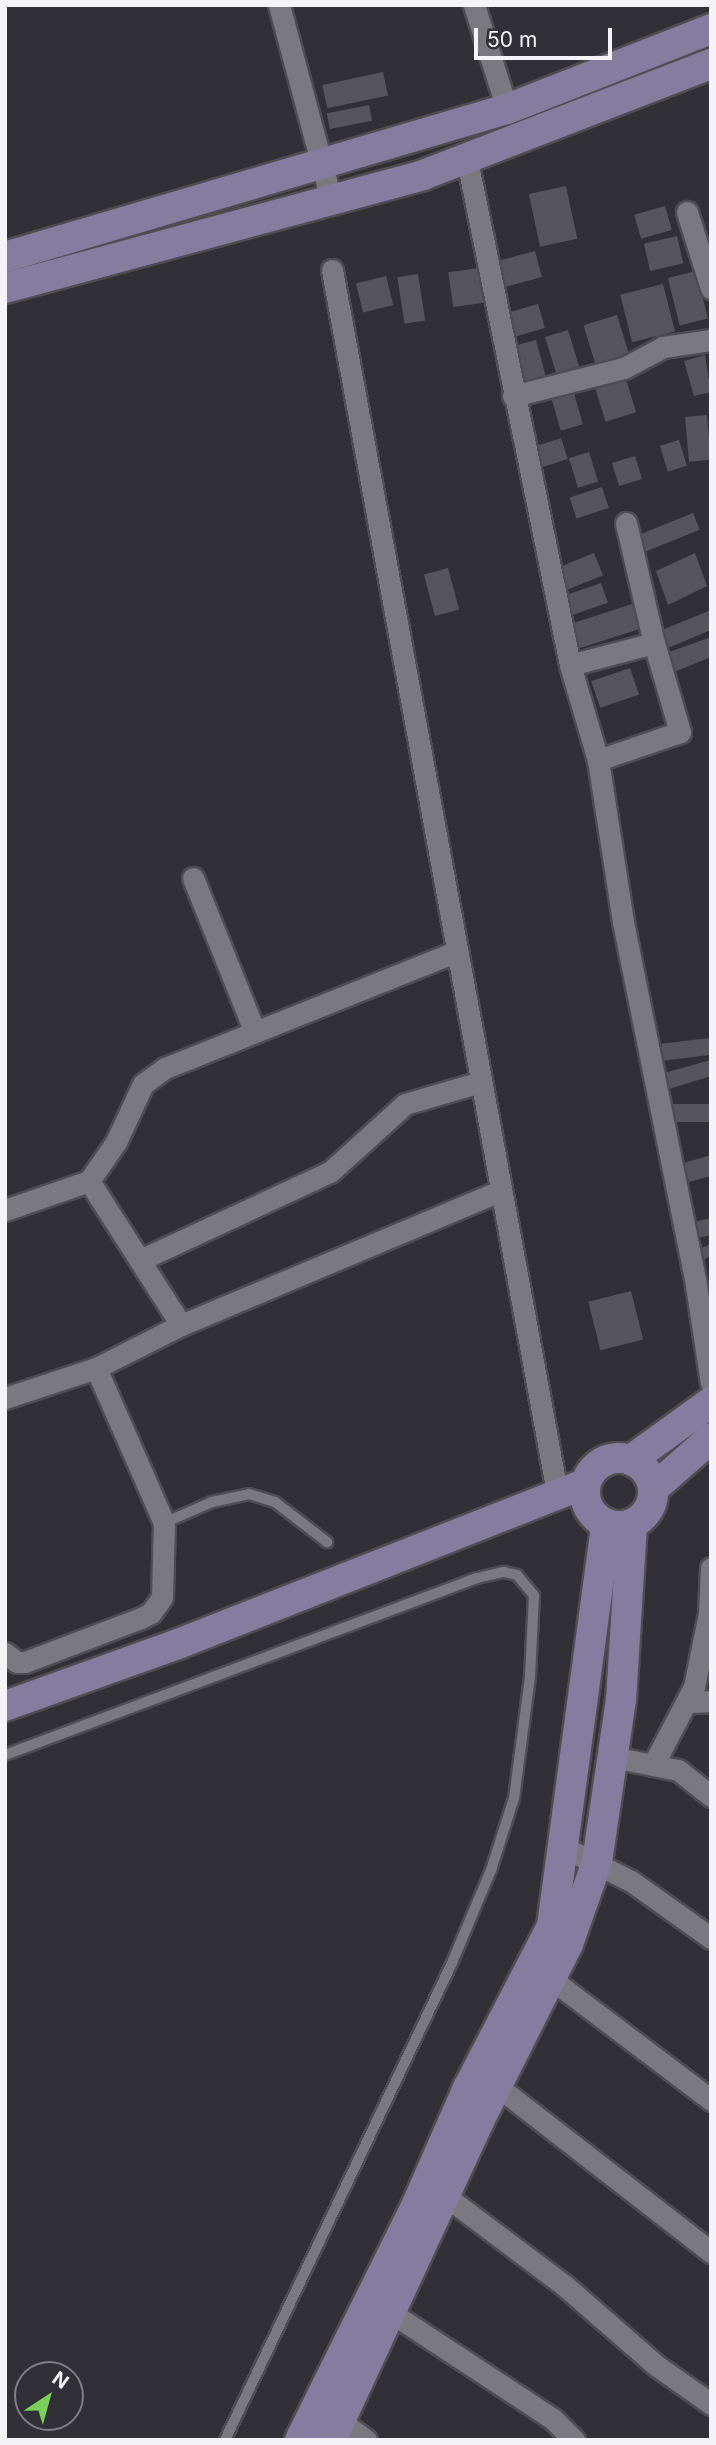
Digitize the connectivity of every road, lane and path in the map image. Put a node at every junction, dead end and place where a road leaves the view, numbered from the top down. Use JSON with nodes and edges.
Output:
{"nodes":[{"id":1,"x":279,"y":5,"type":"edge"},
{"id":2,"x":474,"y":5,"type":"edge"},
{"id":3,"x":711,"y":29,"type":"edge"},
{"id":4,"x":711,"y":64,"type":"edge"},
{"id":5,"x":507,"y":109,"type":"junction"},
{"id":6,"x":467,"y":160,"type":"junction"},
{"id":7,"x":321,"y":166,"type":"junction"},
{"id":8,"x":331,"y":199,"type":"junction"},
{"id":9,"x":687,"y":212,"type":"dead end"},
{"id":10,"x":5,"y":257,"type":"edge"},
{"id":11,"x":332,"y":270,"type":"dead end"},
{"id":12,"x":5,"y":288,"type":"edge"},
{"id":13,"x":711,"y":289,"type":"edge"},
{"id":14,"x":711,"y":340,"type":"edge"},
{"id":15,"x":513,"y":396,"type":"junction"},
{"id":16,"x":626,"y":523,"type":"dead end"},
{"id":17,"x":654,"y":643,"type":"junction"},
{"id":18,"x":570,"y":665,"type":"junction"},
{"id":19,"x":598,"y":760,"type":"junction"},
{"id":20,"x":193,"y":878,"type":"dead end"},
{"id":21,"x":455,"y":952,"type":"junction"},
{"id":22,"x":255,"y":1032,"type":"junction"},
{"id":23,"x":480,"y":1082,"type":"junction"},
{"id":24,"x":89,"y":1181,"type":"junction"},
{"id":25,"x":500,"y":1191,"type":"junction"},
{"id":26,"x":5,"y":1210,"type":"edge"},
{"id":27,"x":140,"y":1260,"type":"junction"},
{"id":28,"x":181,"y":1325,"type":"junction"},
{"id":29,"x":96,"y":1368,"type":"junction"},
{"id":30,"x":711,"y":1383,"type":"edge"},
{"id":31,"x":5,"y":1398,"type":"edge"},
{"id":32,"x":711,"y":1402,"type":"edge"},
{"id":33,"x":711,"y":1438,"type":"edge"},
{"id":34,"x":631,"y":1460,"type":"junction"},
{"id":35,"x":571,"y":1488,"type":"junction"},
{"id":36,"x":653,"y":1489,"type":"junction"},
{"id":37,"x":164,"y":1523,"type":"junction"},
{"id":38,"x":619,"y":1524,"type":"junction"},
{"id":39,"x":327,"y":1542,"type":"dead end"},
{"id":40,"x":711,"y":1568,"type":"edge"},
{"id":41,"x":710,"y":1613,"type":"edge"},
{"id":42,"x":9,"y":1660,"type":"edge"},
{"id":43,"x":711,"y":1701,"type":"edge"},
{"id":44,"x":687,"y":1702,"type":"junction"},
{"id":45,"x":5,"y":1706,"type":"edge"},
{"id":46,"x":5,"y":1755,"type":"edge"},
{"id":47,"x":613,"y":1757,"type":"junction"},
{"id":48,"x":653,"y":1765,"type":"junction"},
{"id":49,"x":711,"y":1796,"type":"edge"},
{"id":50,"x":563,"y":1847,"type":"junction"},
{"id":51,"x":597,"y":1862,"type":"junction"},
{"id":52,"x":711,"y":1938,"type":"edge"},
{"id":53,"x":551,"y":1979,"type":"junction"},
{"id":54,"x":497,"y":2086,"type":"junction"},
{"id":55,"x":711,"y":2100,"type":"edge"},
{"id":56,"x":431,"y":2208,"type":"junction"},
{"id":57,"x":711,"y":2252,"type":"edge"},
{"id":58,"x":390,"y":2312,"type":"junction"},
{"id":59,"x":711,"y":2404,"type":"edge"},
{"id":60,"x":335,"y":2430,"type":"edge"},
{"id":61,"x":225,"y":2440,"type":"edge"},
{"id":62,"x":299,"y":2440,"type":"edge"},
{"id":63,"x":366,"y":2440,"type":"edge"},
{"id":64,"x":574,"y":2440,"type":"edge"}],
"edges":[{"from":1,"to":7,"type":"street"},
{"from":2,"to":5,"type":"street"},
{"from":3,"to":5,"type":"street"},
{"from":4,"to":6,"type":"street"},
{"from":5,"to":7,"type":"street"},
{"from":6,"to":8,"type":"street"},
{"from":6,"to":15,"type":"street"},
{"from":7,"to":8,"type":"street"},
{"from":7,"to":10,"type":"street"},
{"from":8,"to":12,"type":"street"},
{"from":9,"to":13,"type":"street"},
{"from":11,"to":21,"type":"street"},
{"from":14,"to":15,"type":"street"},
{"from":15,"to":18,"type":"street"},
{"from":16,"to":17,"type":"street"},
{"from":17,"to":18,"type":"street"},
{"from":17,"to":19,"type":"street"},
{"from":18,"to":19,"type":"street"},
{"from":19,"to":30,"type":"street"},
{"from":20,"to":22,"type":"street"},
{"from":21,"to":22,"type":"street"},
{"from":21,"to":23,"type":"street"},
{"from":22,"to":24,"type":"street"},
{"from":23,"to":25,"type":"street"},
{"from":23,"to":27,"type":"street"},
{"from":24,"to":26,"type":"street"},
{"from":24,"to":27,"type":"street"},
{"from":25,"to":28,"type":"street"},
{"from":25,"to":35,"type":"street"},
{"from":27,"to":28,"type":"street"},
{"from":28,"to":29,"type":"street"},
{"from":29,"to":31,"type":"street"},
{"from":29,"to":37,"type":"street"},
{"from":32,"to":34,"type":"street"},
{"from":33,"to":36,"type":"street"},
{"from":34,"to":35,"type":"street"},
{"from":34,"to":36,"type":"street"},
{"from":35,"to":38,"type":"street"},
{"from":35,"to":45,"type":"street"},
{"from":36,"to":38,"type":"street"},
{"from":37,"to":39,"type":"lane"},
{"from":37,"to":42,"type":"street"},
{"from":38,"to":47,"type":"street"},
{"from":38,"to":50,"type":"street"},
{"from":40,"to":41,"type":"street"},
{"from":41,"to":44,"type":"street"},
{"from":43,"to":44,"type":"street"},
{"from":44,"to":48,"type":"street"},
{"from":46,"to":61,"type":"lane"},
{"from":47,"to":48,"type":"street"},
{"from":47,"to":51,"type":"street"},
{"from":48,"to":49,"type":"street"},
{"from":50,"to":51,"type":"street"},
{"from":50,"to":56,"type":"street"},
{"from":51,"to":52,"type":"street"},
{"from":51,"to":53,"type":"street"},
{"from":53,"to":54,"type":"street"},
{"from":53,"to":55,"type":"street"},
{"from":54,"to":56,"type":"street"},
{"from":54,"to":57,"type":"street"},
{"from":56,"to":58,"type":"street"},
{"from":56,"to":59,"type":"street"},
{"from":56,"to":62,"type":"street"},
{"from":58,"to":60,"type":"street"},
{"from":58,"to":64,"type":"street"},
{"from":60,"to":63,"type":"street"}]}
